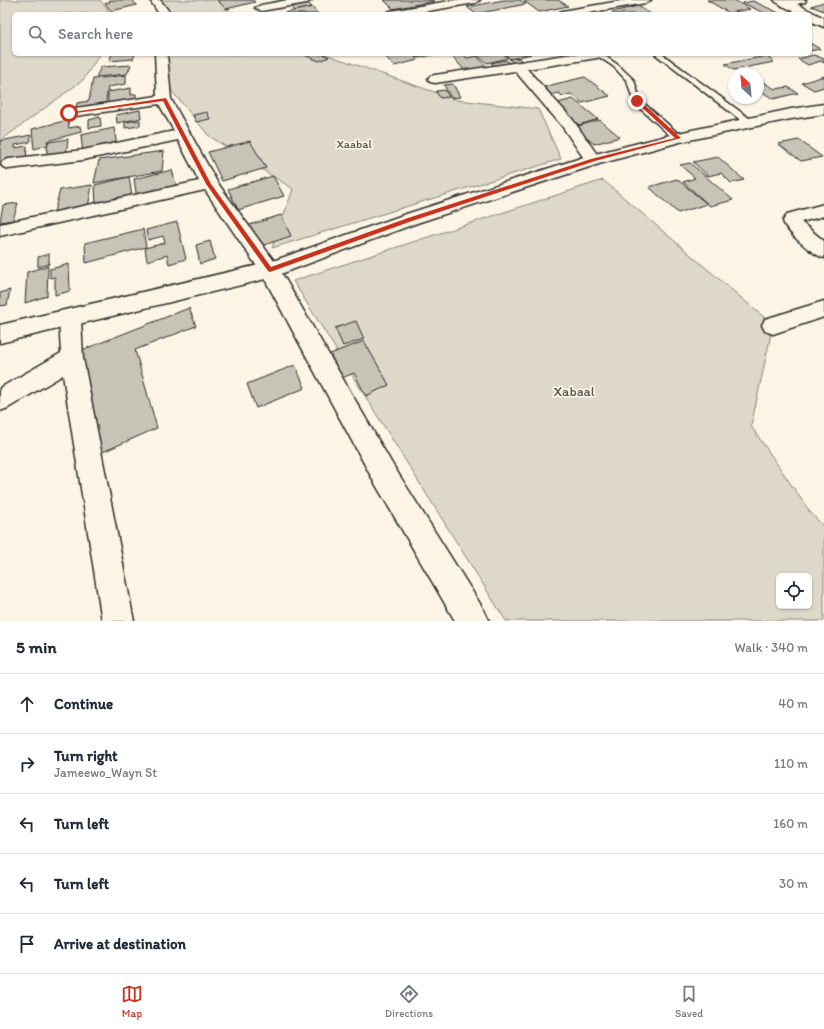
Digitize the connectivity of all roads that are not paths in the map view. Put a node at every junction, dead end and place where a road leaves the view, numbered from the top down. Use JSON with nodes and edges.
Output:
{"nodes":[{"id":1,"x":155,"y":0,"type":"edge"},
{"id":2,"x":307,"y":0,"type":"edge"},
{"id":3,"x":475,"y":0,"type":"edge"},
{"id":4,"x":588,"y":0,"type":"edge"},
{"id":5,"x":646,"y":0,"type":"edge"},
{"id":6,"x":801,"y":0,"type":"edge"},
{"id":7,"x":783,"y":2,"type":"edge"},
{"id":8,"x":261,"y":8,"type":"dead end"},
{"id":9,"x":605,"y":11,"type":"edge"},
{"id":10,"x":164,"y":12,"type":"edge"},
{"id":11,"x":402,"y":12,"type":"edge"},
{"id":12,"x":591,"y":12,"type":"edge"},
{"id":13,"x":802,"y":12,"type":"edge"},
{"id":14,"x":812,"y":17,"type":"edge"},
{"id":15,"x":824,"y":23,"type":"edge"},
{"id":16,"x":161,"y":56,"type":"edge"},
{"id":17,"x":586,"y":56,"type":"edge"},
{"id":18,"x":601,"y":56,"type":"edge"},
{"id":19,"x":661,"y":56,"type":"edge"},
{"id":20,"x":519,"y":67,"type":"junction"},
{"id":21,"x":435,"y":79,"type":"dead end"},
{"id":22,"x":164,"y":99,"type":"junction"},
{"id":23,"x":824,"y":109,"type":"edge"},
{"id":24,"x":69,"y":113,"type":"dead end"},
{"id":25,"x":750,"y":123,"type":"junction"},
{"id":26,"x":183,"y":134,"type":"junction"},
{"id":27,"x":678,"y":138,"type":"junction"},
{"id":28,"x":593,"y":160,"type":"junction"},
{"id":29,"x":9,"y":164,"type":"dead end"},
{"id":30,"x":209,"y":184,"type":"junction"},
{"id":31,"x":824,"y":210,"type":"edge"},
{"id":32,"x":0,"y":230,"type":"edge"},
{"id":33,"x":824,"y":251,"type":"edge"},
{"id":34,"x":270,"y":270,"type":"junction"},
{"id":35,"x":824,"y":309,"type":"edge"},
{"id":36,"x":70,"y":318,"type":"junction"},
{"id":37,"x":773,"y":325,"type":"dead end"},
{"id":38,"x":0,"y":334,"type":"edge"},
{"id":39,"x":72,"y":358,"type":"junction"},
{"id":40,"x":0,"y":400,"type":"edge"},
{"id":41,"x":118,"y":621,"type":"edge"},
{"id":42,"x":473,"y":621,"type":"edge"}],
"edges":[{"from":1,"to":10,"type":"street"},
{"from":2,"to":8,"type":"street"},
{"from":3,"to":11,"type":"street"},
{"from":4,"to":9,"type":"street"},
{"from":5,"to":9,"type":"street"},
{"from":6,"to":7,"type":"street"},
{"from":7,"to":13,"type":"street"},
{"from":9,"to":12,"type":"street"},
{"from":14,"to":15,"type":"street"},
{"from":16,"to":22,"type":"street"},
{"from":17,"to":20,"type":"street"},
{"from":18,"to":27,"type":"lane"},
{"from":19,"to":25,"type":"lane"},
{"from":20,"to":21,"type":"street"},
{"from":20,"to":28,"type":"street"},
{"from":22,"to":24,"type":"street"},
{"from":22,"to":26,"type":"street"},
{"from":23,"to":25,"type":"street"},
{"from":25,"to":27,"type":"street"},
{"from":26,"to":29,"type":"street"},
{"from":26,"to":30,"type":"street"},
{"from":27,"to":28,"type":"street"},
{"from":28,"to":34,"type":"street"},
{"from":30,"to":32,"type":"street"},
{"from":30,"to":34,"type":"street"},
{"from":31,"to":33,"type":"street"},
{"from":34,"to":36,"type":"street"},
{"from":34,"to":42,"type":"street"},
{"from":35,"to":37,"type":"street"},
{"from":36,"to":38,"type":"street"},
{"from":36,"to":39,"type":"street"},
{"from":39,"to":40,"type":"street"},
{"from":39,"to":41,"type":"street"}]}
